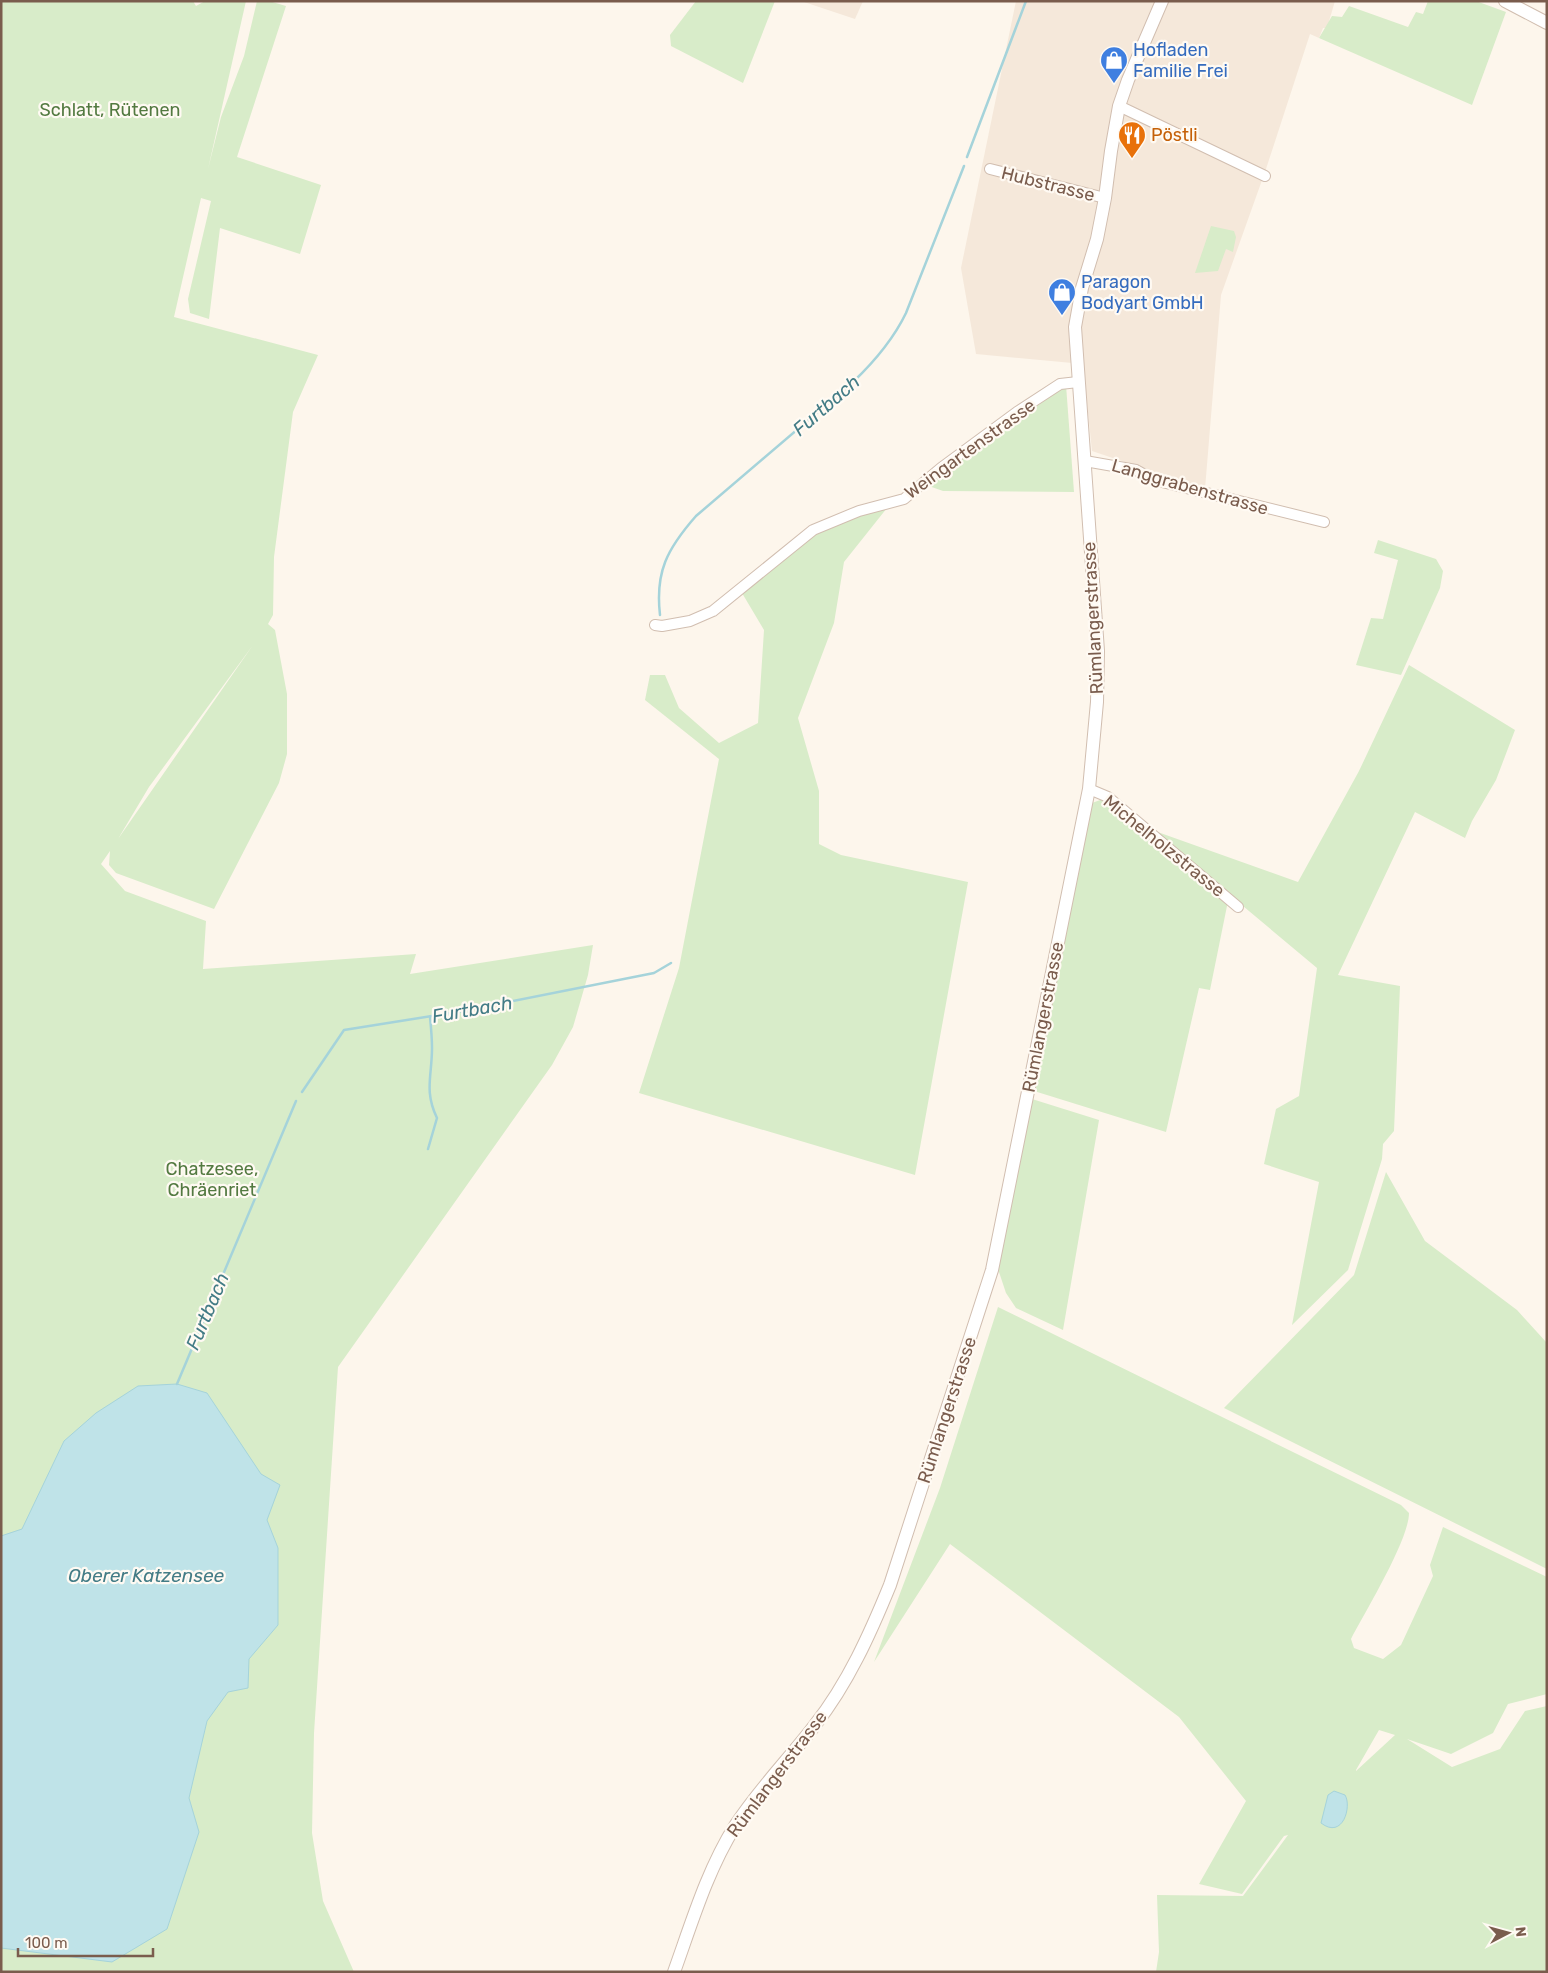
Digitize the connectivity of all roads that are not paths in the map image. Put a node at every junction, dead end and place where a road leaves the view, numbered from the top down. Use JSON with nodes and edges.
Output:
{"nodes":[{"id":1,"x":1162,"y":1,"type":"edge"},
{"id":2,"x":1508,"y":2,"type":"edge"},
{"id":3,"x":1547,"y":23,"type":"edge"},
{"id":4,"x":1120,"y":106,"type":"junction"},
{"id":5,"x":990,"y":169,"type":"dead end"},
{"id":6,"x":1265,"y":176,"type":"dead end"},
{"id":7,"x":1105,"y":198,"type":"junction"},
{"id":8,"x":1078,"y":382,"type":"junction"},
{"id":9,"x":1086,"y":461,"type":"junction"},
{"id":10,"x":1324,"y":522,"type":"dead end"},
{"id":11,"x":655,"y":624,"type":"dead end"},
{"id":12,"x":1089,"y":789,"type":"junction"},
{"id":13,"x":1238,"y":907,"type":"dead end"},
{"id":14,"x":674,"y":1972,"type":"edge"}],
"edges":[{"from":1,"to":4,"type":"street","name":"Rümlangerstrasse"},
{"from":2,"to":3,"type":"street"},
{"from":4,"to":6,"type":"street"},
{"from":4,"to":7,"type":"street","name":"Rümlangerstrasse"},
{"from":5,"to":7,"type":"street","name":"Hubstrasse"},
{"from":7,"to":8,"type":"street","name":"Rümlangerstrasse"},
{"from":8,"to":9,"type":"street","name":"Rümlangerstrasse"},
{"from":8,"to":11,"type":"street","name":"Weingartenstrasse"},
{"from":9,"to":10,"type":"street","name":"Langgrabenstrasse"},
{"from":9,"to":12,"type":"street","name":"Rümlangerstrasse"},
{"from":12,"to":13,"type":"street","name":"Michelholzstrasse"},
{"from":12,"to":14,"type":"street","name":"Rümlangerstrasse"}]}
